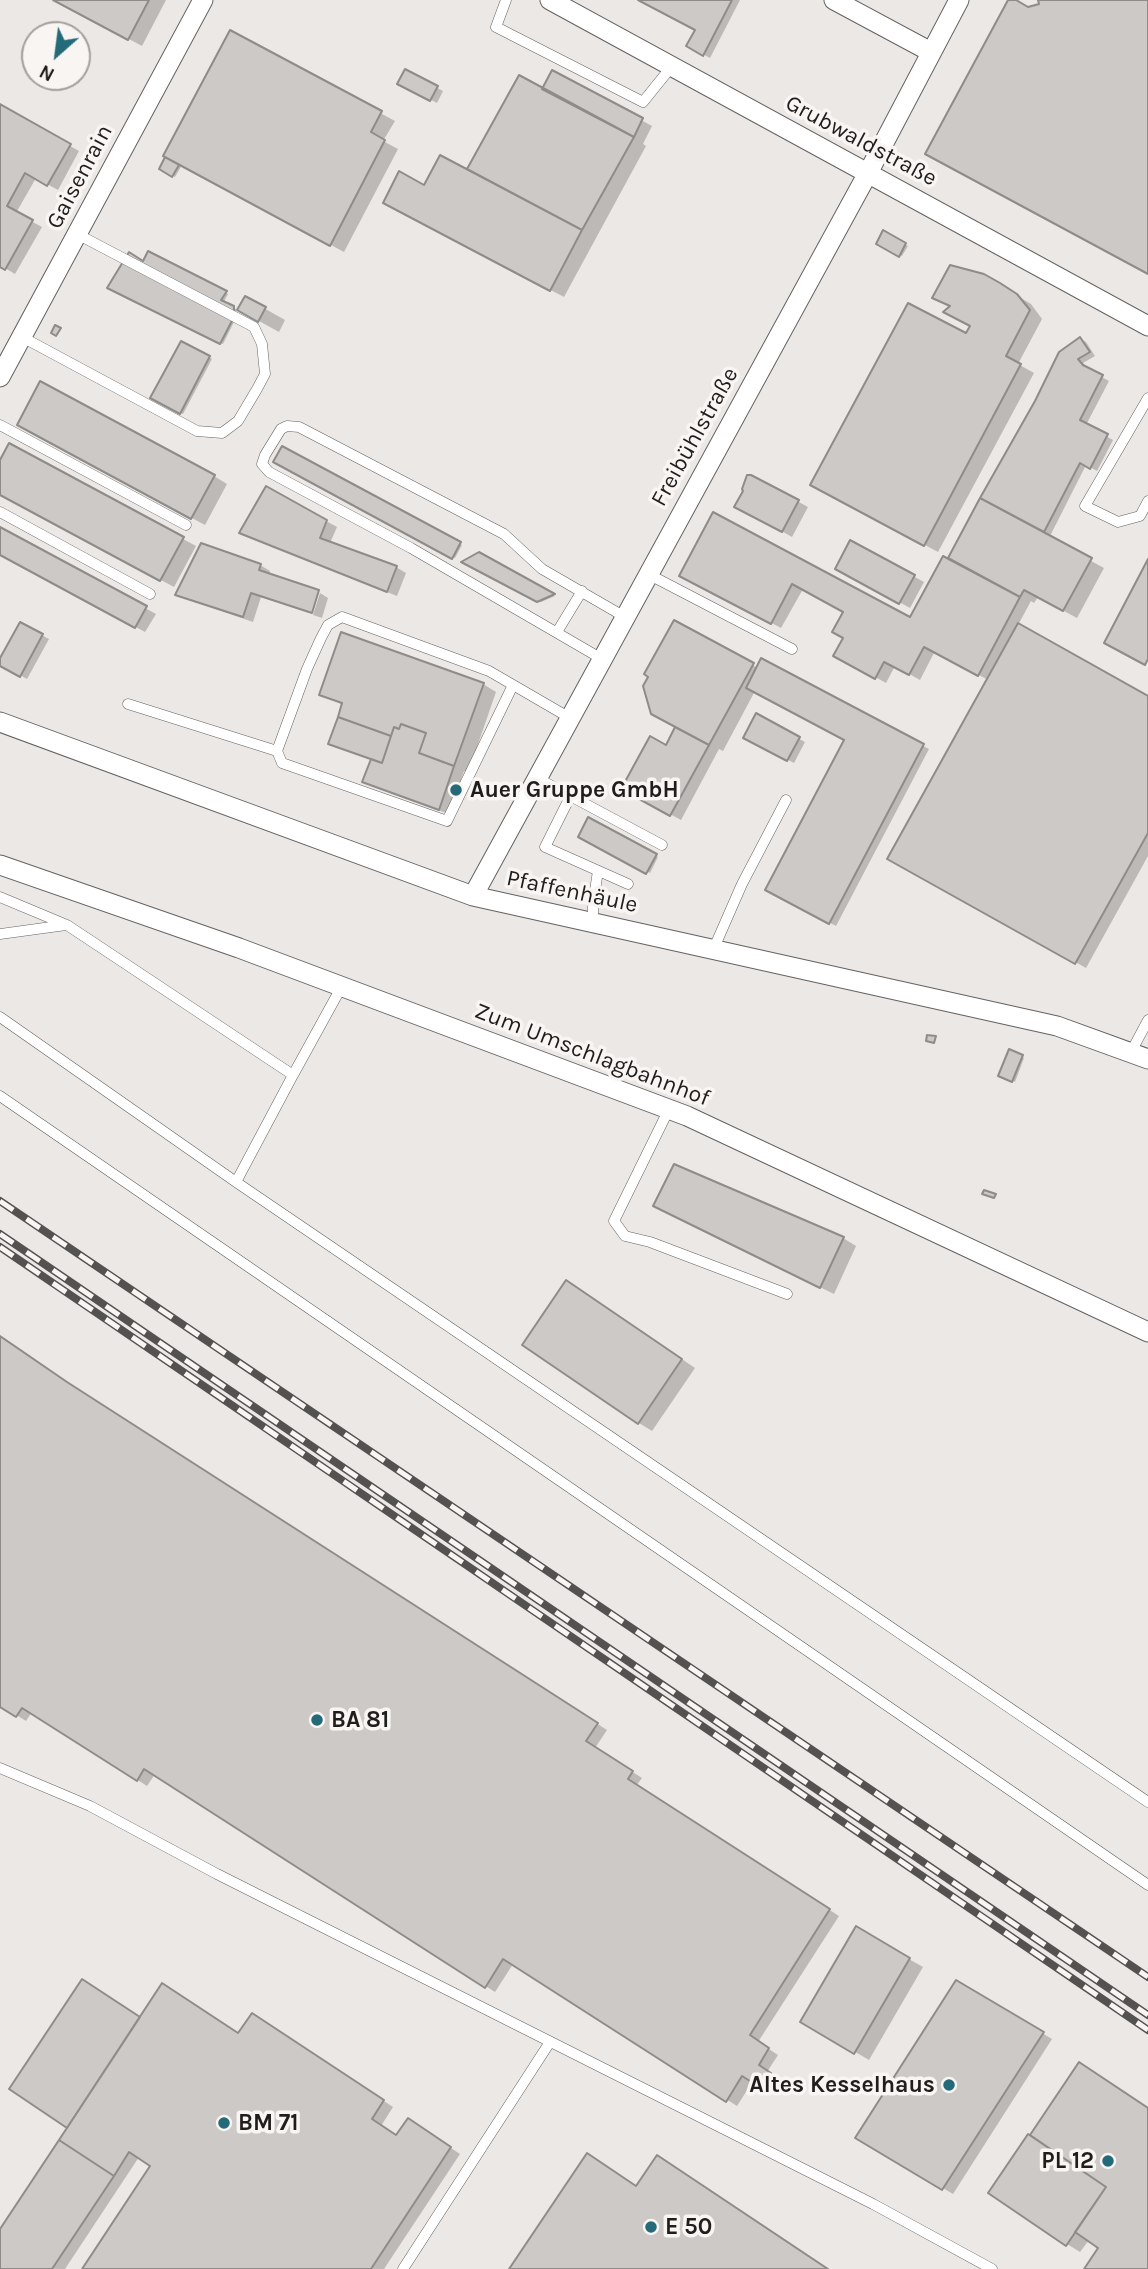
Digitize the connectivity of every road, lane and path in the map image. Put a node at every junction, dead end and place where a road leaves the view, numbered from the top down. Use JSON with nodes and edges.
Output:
{"nodes":[{"id":1,"x":203,"y":0,"type":"edge"},
{"id":2,"x":506,"y":0,"type":"edge"},
{"id":3,"x":550,"y":0,"type":"edge"},
{"id":4,"x":834,"y":0,"type":"edge"},
{"id":5,"x":958,"y":0,"type":"edge"},
{"id":6,"x":931,"y":52,"type":"junction"},
{"id":7,"x":672,"y":66,"type":"junction"},
{"id":8,"x":868,"y":173,"type":"junction"},
{"id":9,"x":77,"y":234,"type":"junction"},
{"id":10,"x":1148,"y":326,"type":"edge"},
{"id":11,"x":22,"y":337,"type":"junction"},
{"id":12,"x":0,"y":377,"type":"edge"},
{"id":13,"x":1148,"y":398,"type":"edge"},
{"id":14,"x":0,"y":425,"type":"edge"},
{"id":15,"x":1148,"y":501,"type":"edge"},
{"id":16,"x":0,"y":512,"type":"edge"},
{"id":17,"x":186,"y":525,"type":"dead end"},
{"id":18,"x":648,"y":574,"type":"junction"},
{"id":19,"x":582,"y":591,"type":"junction"},
{"id":20,"x":150,"y":594,"type":"dead end"},
{"id":21,"x":625,"y":617,"type":"junction"},
{"id":22,"x":557,"y":632,"type":"junction"},
{"id":23,"x":792,"y":649,"type":"dead end"},
{"id":24,"x":602,"y":659,"type":"junction"},
{"id":25,"x":513,"y":685,"type":"junction"},
{"id":26,"x":128,"y":704,"type":"dead end"},
{"id":27,"x":570,"y":718,"type":"junction"},
{"id":28,"x":0,"y":722,"type":"edge"},
{"id":29,"x":277,"y":751,"type":"junction"},
{"id":30,"x":537,"y":778,"type":"junction"},
{"id":31,"x":571,"y":795,"type":"junction"},
{"id":32,"x":786,"y":800,"type":"dead end"},
{"id":33,"x":663,"y":845,"type":"dead end"},
{"id":34,"x":0,"y":865,"type":"edge"},
{"id":35,"x":598,"y":871,"type":"junction"},
{"id":36,"x":628,"y":884,"type":"dead end"},
{"id":37,"x":473,"y":896,"type":"junction"},
{"id":38,"x":0,"y":897,"type":"edge"},
{"id":39,"x":593,"y":922,"type":"junction"},
{"id":40,"x":67,"y":925,"type":"junction"},
{"id":41,"x":0,"y":934,"type":"edge"},
{"id":42,"x":714,"y":948,"type":"junction"},
{"id":43,"x":342,"y":986,"type":"junction"},
{"id":44,"x":0,"y":1017,"type":"edge"},
{"id":45,"x":1148,"y":1020,"type":"edge"},
{"id":46,"x":1139,"y":1056,"type":"edge"},
{"id":47,"x":293,"y":1075,"type":"junction"},
{"id":48,"x":0,"y":1096,"type":"edge"},
{"id":49,"x":669,"y":1109,"type":"junction"},
{"id":50,"x":236,"y":1182,"type":"junction"},
{"id":51,"x":787,"y":1294,"type":"dead end"},
{"id":52,"x":1148,"y":1332,"type":"edge"},
{"id":53,"x":0,"y":1768,"type":"edge"},
{"id":54,"x":1148,"y":1802,"type":"edge"},
{"id":55,"x":1148,"y":1885,"type":"edge"},
{"id":56,"x":551,"y":2042,"type":"junction"},
{"id":57,"x":403,"y":2269,"type":"edge"},
{"id":58,"x":992,"y":2269,"type":"edge"}],
"edges":[{"from":1,"to":9,"type":"street","name":"Gaisenrain"},
{"from":2,"to":7,"type":"lane"},
{"from":3,"to":7,"type":"street","name":"Grubwaldstraße"},
{"from":4,"to":6,"type":"street"},
{"from":5,"to":6,"type":"street","name":"Freibühlstraße"},
{"from":6,"to":8,"type":"street","name":"Freibühlstraße"},
{"from":7,"to":8,"type":"street","name":"Grubwaldstraße"},
{"from":8,"to":10,"type":"street","name":"Grubwaldstraße"},
{"from":8,"to":18,"type":"street","name":"Freibühlstraße"},
{"from":9,"to":11,"type":"street","name":"Gaisenrain"},
{"from":9,"to":11,"type":"lane"},
{"from":11,"to":12,"type":"street","name":"Gaisenrain"},
{"from":13,"to":15,"type":"lane"},
{"from":14,"to":17,"type":"lane"},
{"from":16,"to":20,"type":"lane"},
{"from":18,"to":21,"type":"street","name":"Freibühlstraße"},
{"from":18,"to":23,"type":"lane"},
{"from":19,"to":21,"type":"lane"},
{"from":19,"to":22,"type":"lane"},
{"from":19,"to":22,"type":"lane"},
{"from":21,"to":24,"type":"street","name":"Freibühlstraße"},
{"from":22,"to":24,"type":"lane"},
{"from":24,"to":27,"type":"street","name":"Freibühlstraße"},
{"from":25,"to":27,"type":"lane"},
{"from":25,"to":29,"type":"lane"},
{"from":25,"to":29,"type":"lane"},
{"from":26,"to":29,"type":"lane"},
{"from":27,"to":30,"type":"street","name":"Freibühlstraße"},
{"from":28,"to":37,"type":"street","name":"Pfaffenhäule"},
{"from":30,"to":31,"type":"lane"},
{"from":30,"to":37,"type":"street","name":"Freibühlstraße"},
{"from":31,"to":33,"type":"lane"},
{"from":31,"to":35,"type":"lane"},
{"from":32,"to":42,"type":"lane"},
{"from":34,"to":43,"type":"street","name":"Zum Umschlagbahnhof"},
{"from":35,"to":36,"type":"lane"},
{"from":35,"to":39,"type":"lane"},
{"from":37,"to":39,"type":"street","name":"Pfaffenhäule"},
{"from":38,"to":40,"type":"lane"},
{"from":39,"to":42,"type":"street","name":"Pfaffenhäule"},
{"from":40,"to":41,"type":"lane"},
{"from":40,"to":47,"type":"lane"},
{"from":42,"to":46,"type":"street","name":"Pfaffenhäule"},
{"from":43,"to":47,"type":"lane"},
{"from":43,"to":49,"type":"street","name":"Zum Umschlagbahnhof"},
{"from":44,"to":50,"type":"lane"},
{"from":45,"to":46,"type":"lane"},
{"from":47,"to":50,"type":"lane"},
{"from":48,"to":55,"type":"lane"},
{"from":49,"to":51,"type":"lane"},
{"from":49,"to":52,"type":"street","name":"Zum Umschlagbahnhof"},
{"from":50,"to":54,"type":"lane"},
{"from":53,"to":56,"type":"lane"},
{"from":56,"to":57,"type":"lane"},
{"from":56,"to":58,"type":"lane"}]}
